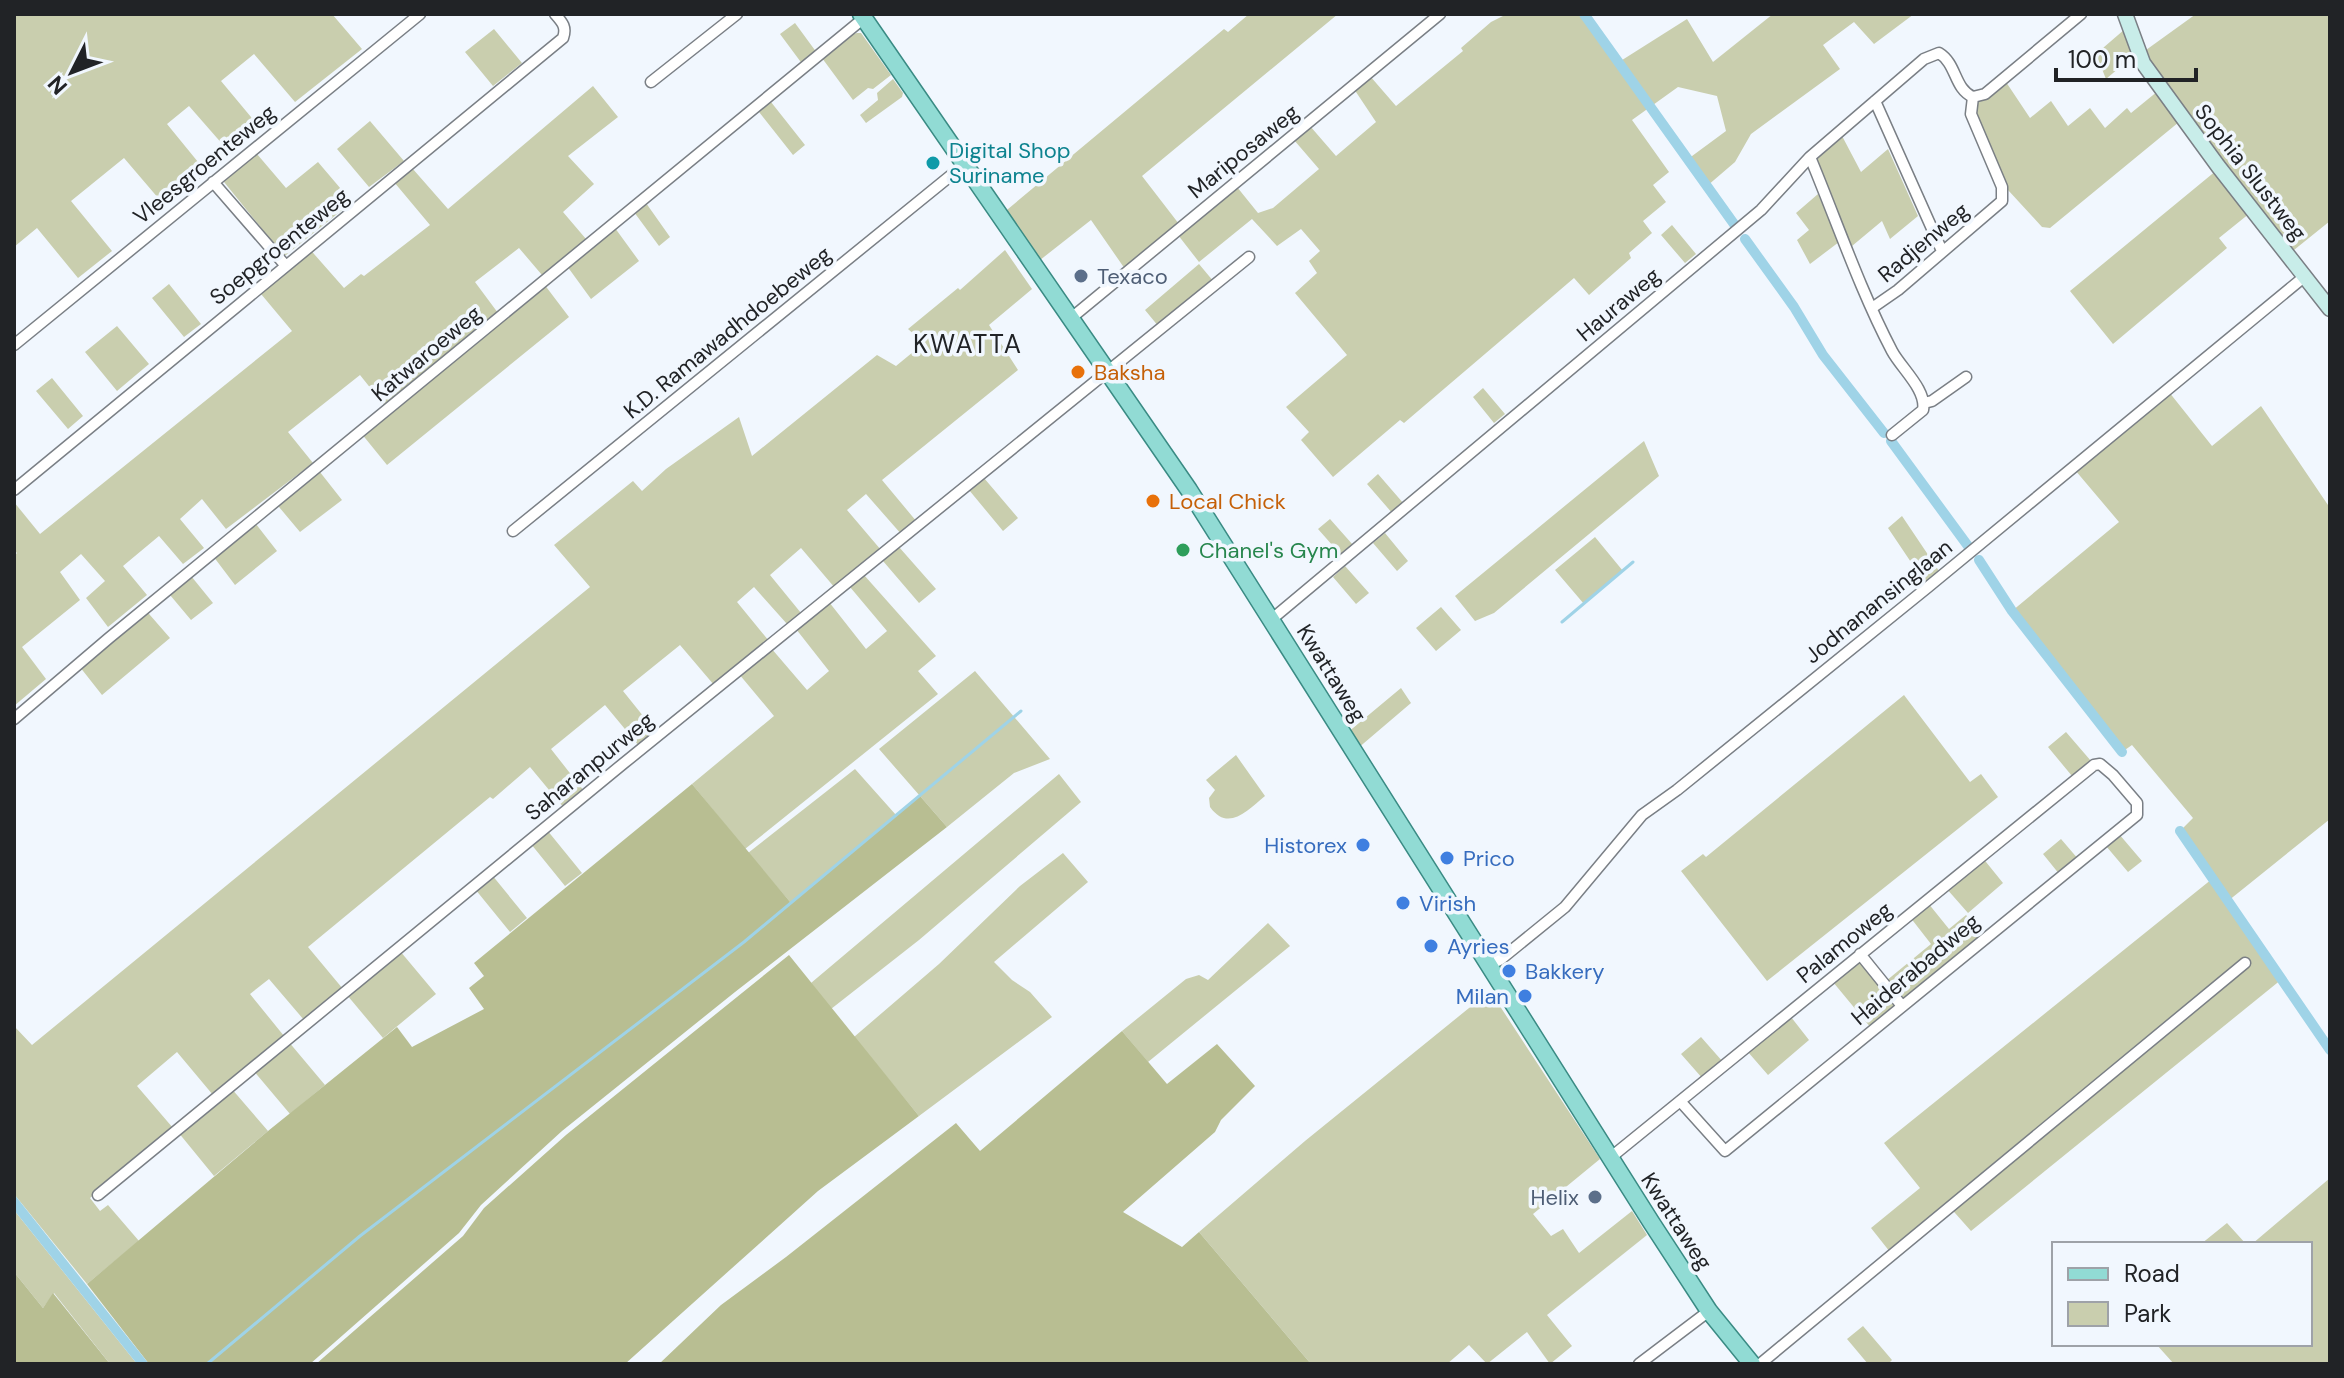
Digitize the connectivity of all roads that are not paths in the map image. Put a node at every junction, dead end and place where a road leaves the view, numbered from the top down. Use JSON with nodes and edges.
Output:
{"nodes":[{"id":1,"x":420,"y":14,"type":"edge"},
{"id":2,"x":555,"y":14,"type":"edge"},
{"id":3,"x":737,"y":14,"type":"edge"},
{"id":4,"x":1440,"y":14,"type":"edge"},
{"id":5,"x":2081,"y":14,"type":"edge"},
{"id":6,"x":2125,"y":14,"type":"edge"},
{"id":7,"x":862,"y":16,"type":"edge"},
{"id":8,"x":651,"y":82,"type":"dead end"},
{"id":9,"x":1973,"y":97,"type":"junction"},
{"id":10,"x":1875,"y":101,"type":"junction"},
{"id":11,"x":1810,"y":157,"type":"junction"},
{"id":12,"x":965,"y":164,"type":"junction"},
{"id":13,"x":213,"y":182,"type":"junction"},
{"id":14,"x":1942,"y":251,"type":"junction"},
{"id":15,"x":1249,"y":257,"type":"dead end"},
{"id":16,"x":286,"y":266,"type":"junction"},
{"id":17,"x":2304,"y":277,"type":"junction"},
{"id":18,"x":1872,"y":308,"type":"junction"},
{"id":19,"x":2330,"y":309,"type":"edge"},
{"id":20,"x":1070,"y":319,"type":"junction"},
{"id":21,"x":14,"y":345,"type":"edge"},
{"id":22,"x":1108,"y":372,"type":"junction"},
{"id":23,"x":1966,"y":377,"type":"dead end"},
{"id":24,"x":1924,"y":403,"type":"junction"},
{"id":25,"x":1892,"y":435,"type":"dead end"},
{"id":26,"x":14,"y":490,"type":"edge"},
{"id":27,"x":513,"y":531,"type":"dead end"},
{"id":28,"x":1272,"y":619,"type":"junction"},
{"id":29,"x":14,"y":719,"type":"edge"},
{"id":30,"x":2105,"y":768,"type":"joint"},
{"id":31,"x":1860,"y":954,"type":"junction"},
{"id":32,"x":2245,"y":963,"type":"dead end"},
{"id":33,"x":1488,"y":966,"type":"junction"},
{"id":34,"x":1902,"y":1006,"type":"junction"},
{"id":35,"x":1680,"y":1101,"type":"junction"},
{"id":36,"x":1610,"y":1158,"type":"junction"},
{"id":37,"x":98,"y":1195,"type":"dead end"},
{"id":38,"x":1709,"y":1311,"type":"junction"},
{"id":39,"x":1639,"y":1364,"type":"edge"},
{"id":40,"x":1752,"y":1364,"type":"edge"},
{"id":41,"x":1760,"y":1364,"type":"edge"}],
"edges":[{"from":1,"to":13,"type":"street","name":"Vleesgroenteweg"},
{"from":2,"to":16,"type":"street","name":"Soepgroenteweg"},
{"from":3,"to":8,"type":"street"},
{"from":4,"to":20,"type":"street","name":"Mariposaweg"},
{"from":5,"to":9,"type":"street"},
{"from":6,"to":17,"type":"street","name":"Sophia Slustweg"},
{"from":7,"to":12,"type":"main road","name":"Kwattaweg"},
{"from":7,"to":29,"type":"street","name":"Katwaroeweg"},
{"from":9,"to":10,"type":"street","name":"Hauraweg"},
{"from":9,"to":14,"type":"street","name":"Radjenweg"},
{"from":10,"to":11,"type":"street","name":"Hauraweg"},
{"from":10,"to":14,"type":"street"},
{"from":11,"to":18,"type":"street","name":"Radjenweg"},
{"from":11,"to":28,"type":"street","name":"Hauraweg"},
{"from":12,"to":20,"type":"main road","name":"Kwattaweg"},
{"from":12,"to":27,"type":"street","name":"K.D. Ramawadhdoebeweg"},
{"from":13,"to":16,"type":"street"},
{"from":13,"to":21,"type":"street","name":"Vleesgroenteweg"},
{"from":14,"to":18,"type":"street","name":"Radjenweg"},
{"from":15,"to":22,"type":"street","name":"Saharanpurweg"},
{"from":16,"to":26,"type":"street","name":"Soepgroenteweg"},
{"from":17,"to":19,"type":"street","name":"Sophia Slustweg"},
{"from":17,"to":33,"type":"street","name":"Jodnanansinglaan"},
{"from":18,"to":24,"type":"street"},
{"from":20,"to":22,"type":"main road","name":"Kwattaweg"},
{"from":22,"to":28,"type":"main road","name":"Kwattaweg"},
{"from":22,"to":37,"type":"street","name":"Saharanpurweg"},
{"from":23,"to":24,"type":"street"},
{"from":24,"to":25,"type":"street"},
{"from":28,"to":33,"type":"main road","name":"Kwattaweg"},
{"from":30,"to":31,"type":"street","name":"Palamoweg"},
{"from":30,"to":34,"type":"street","name":"Haiderabadweg"},
{"from":31,"to":34,"type":"street"},
{"from":31,"to":35,"type":"street","name":"Palamoweg"},
{"from":32,"to":41,"type":"street"},
{"from":33,"to":36,"type":"main road","name":"Kwattaweg"},
{"from":34,"to":35,"type":"street","name":"Haiderabadweg"},
{"from":35,"to":36,"type":"street","name":"Palamoweg"},
{"from":36,"to":38,"type":"main road","name":"Kwattaweg"},
{"from":38,"to":39,"type":"street"},
{"from":38,"to":40,"type":"main road","name":"Kwattaweg"}]}
